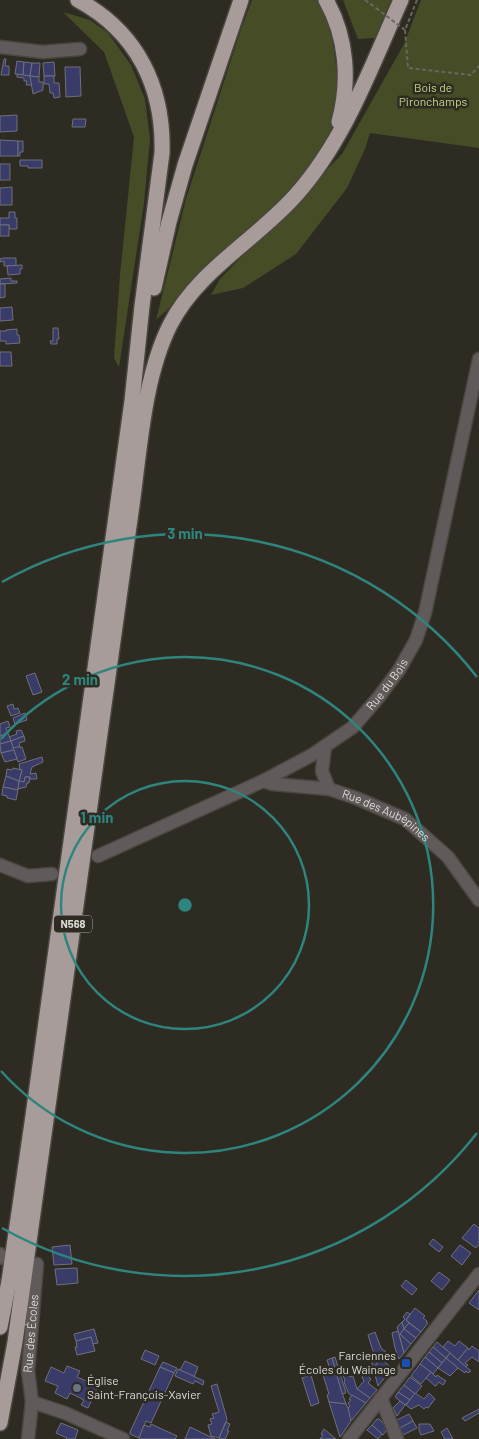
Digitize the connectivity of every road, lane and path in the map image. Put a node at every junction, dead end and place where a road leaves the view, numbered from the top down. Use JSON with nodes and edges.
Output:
{"nodes":[{"id":1,"x":78,"y":0,"type":"edge"},
{"id":2,"x":241,"y":0,"type":"edge"},
{"id":3,"x":326,"y":0,"type":"edge"},
{"id":4,"x":365,"y":0,"type":"edge"},
{"id":5,"x":401,"y":0,"type":"edge"},
{"id":6,"x":416,"y":0,"type":"edge"},
{"id":7,"x":405,"y":30,"type":"junction"},
{"id":8,"x":0,"y":47,"type":"edge"},
{"id":9,"x":80,"y":49,"type":"dead end"},
{"id":10,"x":479,"y":66,"type":"edge"},
{"id":11,"x":332,"y":145,"type":"junction"},
{"id":12,"x":479,"y":359,"type":"edge"},
{"id":13,"x":137,"y":364,"type":"junction"},
{"id":14,"x":325,"y":747,"type":"junction"},
{"id":15,"x":263,"y":780,"type":"junction"},
{"id":16,"x":329,"y":789,"type":"junction"},
{"id":17,"x":98,"y":856,"type":"dead end"},
{"id":18,"x":0,"y":865,"type":"edge"},
{"id":19,"x":52,"y":874,"type":"dead end"},
{"id":20,"x":479,"y":900,"type":"edge"},
{"id":21,"x":0,"y":1254,"type":"edge"},
{"id":22,"x":0,"y":1258,"type":"edge"},
{"id":23,"x":37,"y":1264,"type":"dead end"},
{"id":24,"x":479,"y":1274,"type":"edge"},
{"id":25,"x":0,"y":1327,"type":"edge"},
{"id":26,"x":381,"y":1398,"type":"junction"},
{"id":27,"x":32,"y":1402,"type":"junction"},
{"id":28,"x":0,"y":1423,"type":"edge"},
{"id":29,"x":28,"y":1439,"type":"edge"},
{"id":30,"x":123,"y":1439,"type":"edge"},
{"id":31,"x":349,"y":1439,"type":"edge"},
{"id":32,"x":397,"y":1439,"type":"edge"}],
"edges":[{"from":1,"to":13,"type":"highway"},
{"from":2,"to":13,"type":"highway"},
{"from":3,"to":11,"type":"highway"},
{"from":4,"to":7,"type":"path","bridge":true},
{"from":5,"to":11,"type":"highway"},
{"from":6,"to":7,"type":"path"},
{"from":7,"to":10,"type":"path"},
{"from":8,"to":9,"type":"street"},
{"from":11,"to":28,"type":"highway","number":"N568"},
{"from":12,"to":14,"type":"street","name":"Rue du Bois"},
{"from":13,"to":25,"type":"highway","number":"N568"},
{"from":14,"to":15,"type":"street","name":"Rue du Bois"},
{"from":14,"to":16,"type":"street"},
{"from":15,"to":16,"type":"street","name":"Rue des Aubépines"},
{"from":15,"to":17,"type":"street","name":"Rue du Bois"},
{"from":16,"to":20,"type":"street","name":"Rue des Aubépines"},
{"from":18,"to":19,"type":"street"},
{"from":21,"to":22,"type":"street"},
{"from":23,"to":27,"type":"street","name":"Rue des Écoles"},
{"from":24,"to":26,"type":"street"},
{"from":26,"to":31,"type":"street"},
{"from":26,"to":32,"type":"street"},
{"from":27,"to":29,"type":"street","name":"Rue des Écoles"},
{"from":27,"to":30,"type":"street"}]}
